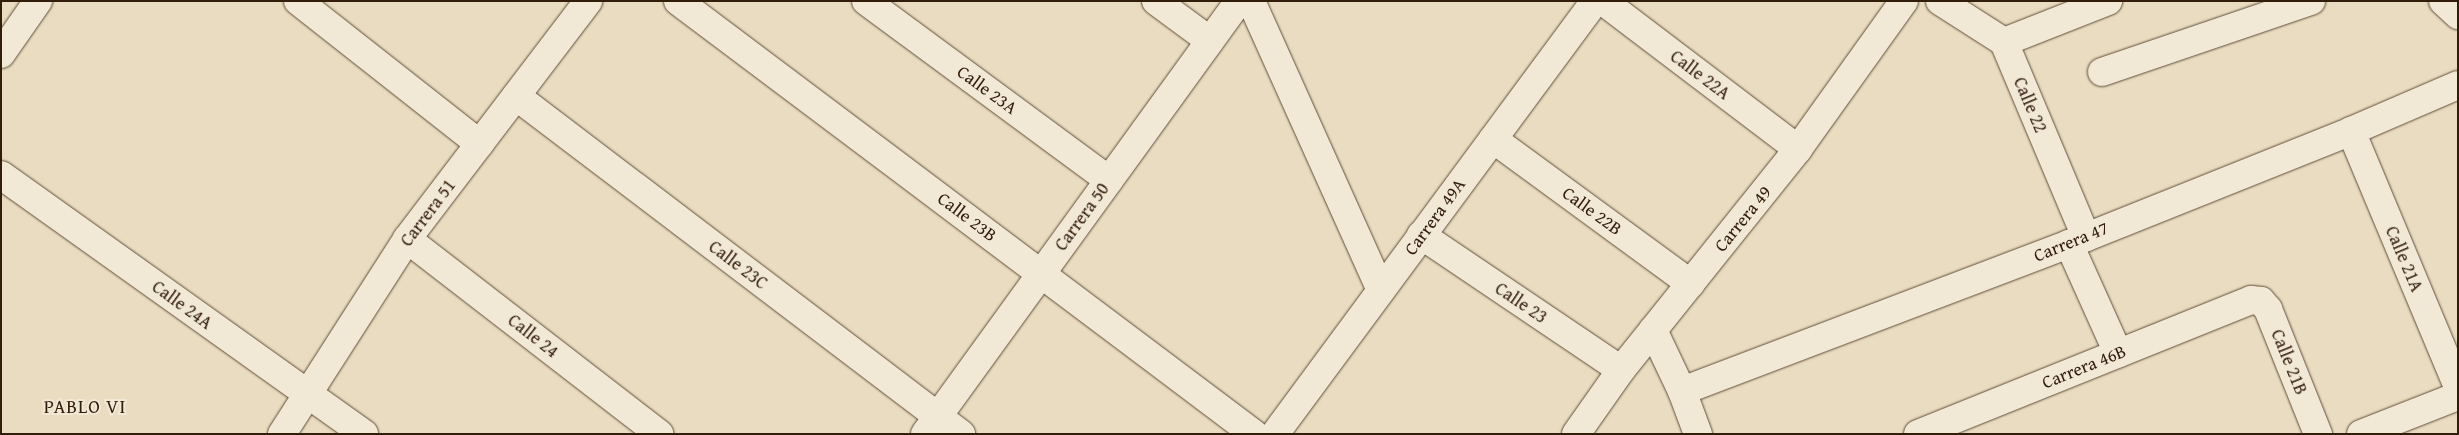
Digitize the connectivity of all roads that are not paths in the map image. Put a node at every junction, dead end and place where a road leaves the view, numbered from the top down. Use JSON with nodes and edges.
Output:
{"nodes":[{"id":1,"x":38,"y":1,"type":"edge"},
{"id":2,"x":298,"y":1,"type":"edge"},
{"id":3,"x":588,"y":1,"type":"edge"},
{"id":4,"x":678,"y":1,"type":"edge"},
{"id":5,"x":866,"y":1,"type":"edge"},
{"id":6,"x":1156,"y":1,"type":"edge"},
{"id":7,"x":1240,"y":1,"type":"edge"},
{"id":8,"x":1251,"y":1,"type":"edge"},
{"id":9,"x":1595,"y":1,"type":"edge"},
{"id":10,"x":1602,"y":1,"type":"edge"},
{"id":11,"x":1904,"y":1,"type":"edge"},
{"id":12,"x":1940,"y":1,"type":"edge"},
{"id":13,"x":2108,"y":1,"type":"edge"},
{"id":14,"x":2311,"y":1,"type":"edge"},
{"id":15,"x":2443,"y":1,"type":"edge"},
{"id":16,"x":2458,"y":15,"type":"edge"},
{"id":17,"x":1210,"y":42,"type":"junction"},
{"id":18,"x":2004,"y":42,"type":"junction"},
{"id":19,"x":1,"y":54,"type":"edge"},
{"id":20,"x":2102,"y":72,"type":"dead end"},
{"id":21,"x":2458,"y":85,"type":"edge"},
{"id":22,"x":516,"y":96,"type":"junction"},
{"id":23,"x":2351,"y":131,"type":"junction"},
{"id":24,"x":1493,"y":139,"type":"junction"},
{"id":25,"x":480,"y":144,"type":"junction"},
{"id":26,"x":1798,"y":150,"type":"junction"},
{"id":27,"x":1,"y":176,"type":"edge"},
{"id":28,"x":1109,"y":180,"type":"junction"},
{"id":29,"x":1421,"y":235,"type":"junction"},
{"id":30,"x":407,"y":239,"type":"junction"},
{"id":31,"x":2078,"y":240,"type":"junction"},
{"id":32,"x":1042,"y":273,"type":"junction"},
{"id":33,"x":1691,"y":284,"type":"junction"},
{"id":34,"x":1381,"y":290,"type":"junction"},
{"id":35,"x":2251,"y":300,"type":"joint"},
{"id":36,"x":1653,"y":330,"type":"junction"},
{"id":37,"x":2118,"y":353,"type":"junction"},
{"id":38,"x":1621,"y":370,"type":"junction"},
{"id":39,"x":2458,"y":387,"type":"edge"},
{"id":40,"x":1682,"y":391,"type":"junction"},
{"id":41,"x":308,"y":395,"type":"junction"},
{"id":42,"x":2458,"y":396,"type":"edge"},
{"id":43,"x":932,"y":425,"type":"edge"},
{"id":44,"x":282,"y":434,"type":"edge"},
{"id":45,"x":364,"y":434,"type":"edge"},
{"id":46,"x":659,"y":434,"type":"edge"},
{"id":47,"x":961,"y":434,"type":"edge"},
{"id":48,"x":1254,"y":434,"type":"edge"},
{"id":49,"x":1275,"y":434,"type":"edge"},
{"id":50,"x":1576,"y":434,"type":"edge"},
{"id":51,"x":1698,"y":434,"type":"edge"},
{"id":52,"x":1918,"y":434,"type":"edge"},
{"id":53,"x":2318,"y":434,"type":"edge"},
{"id":54,"x":2361,"y":434,"type":"edge"}],
"edges":[{"from":1,"to":19,"type":"street"},
{"from":2,"to":25,"type":"street"},
{"from":3,"to":22,"type":"street","name":"Carrera 51"},
{"from":4,"to":32,"type":"street","name":"Calle 23B"},
{"from":5,"to":28,"type":"street","name":"Calle 23A"},
{"from":6,"to":17,"type":"street"},
{"from":7,"to":17,"type":"street","name":"Carrera 50"},
{"from":8,"to":34,"type":"street"},
{"from":9,"to":24,"type":"street","name":"Carrera 49A"},
{"from":10,"to":26,"type":"street","name":"Calle 22A"},
{"from":11,"to":26,"type":"street","name":"Carrera 49"},
{"from":12,"to":18,"type":"street"},
{"from":13,"to":18,"type":"street"},
{"from":14,"to":20,"type":"street"},
{"from":15,"to":16,"type":"street"},
{"from":17,"to":28,"type":"street","name":"Carrera 50"},
{"from":18,"to":31,"type":"street","name":"Calle 22"},
{"from":21,"to":23,"type":"street","name":"Carrera 47"},
{"from":22,"to":25,"type":"street","name":"Carrera 51"},
{"from":22,"to":43,"type":"street","name":"Calle 23C"},
{"from":23,"to":31,"type":"street","name":"Carrera 47"},
{"from":23,"to":39,"type":"street","name":"Calle 21A"},
{"from":24,"to":29,"type":"street","name":"Carrera 49A"},
{"from":24,"to":33,"type":"street","name":"Calle 22B"},
{"from":25,"to":30,"type":"street","name":"Carrera 51"},
{"from":26,"to":33,"type":"street","name":"Carrera 49"},
{"from":27,"to":41,"type":"street","name":"Calle 24A"},
{"from":28,"to":32,"type":"street","name":"Carrera 50"},
{"from":29,"to":34,"type":"street","name":"Carrera 49A"},
{"from":29,"to":38,"type":"street","name":"Calle 23"},
{"from":30,"to":41,"type":"street","name":"Carrera 51"},
{"from":30,"to":46,"type":"street","name":"Calle 24"},
{"from":31,"to":37,"type":"street","name":"Calle 22"},
{"from":31,"to":40,"type":"street","name":"Carrera 47"},
{"from":32,"to":43,"type":"street","name":"Carrera 50"},
{"from":32,"to":48,"type":"street","name":"Calle 23B"},
{"from":33,"to":36,"type":"street","name":"Carrera 49"},
{"from":34,"to":49,"type":"street","name":"Carrera 49A"},
{"from":35,"to":37,"type":"street","name":"Carrera 46B"},
{"from":35,"to":53,"type":"street","name":"Calle 21B"},
{"from":36,"to":38,"type":"street","name":"Carrera 49"},
{"from":36,"to":40,"type":"street"},
{"from":37,"to":52,"type":"street","name":"Carrera 46B"},
{"from":38,"to":50,"type":"street","name":"Carrera 49"},
{"from":40,"to":51,"type":"street"},
{"from":41,"to":44,"type":"street","name":"Carrera 51"},
{"from":41,"to":45,"type":"street","name":"Calle 24A"},
{"from":42,"to":54,"type":"street"},
{"from":43,"to":47,"type":"street","name":"Calle 23C"}]}
